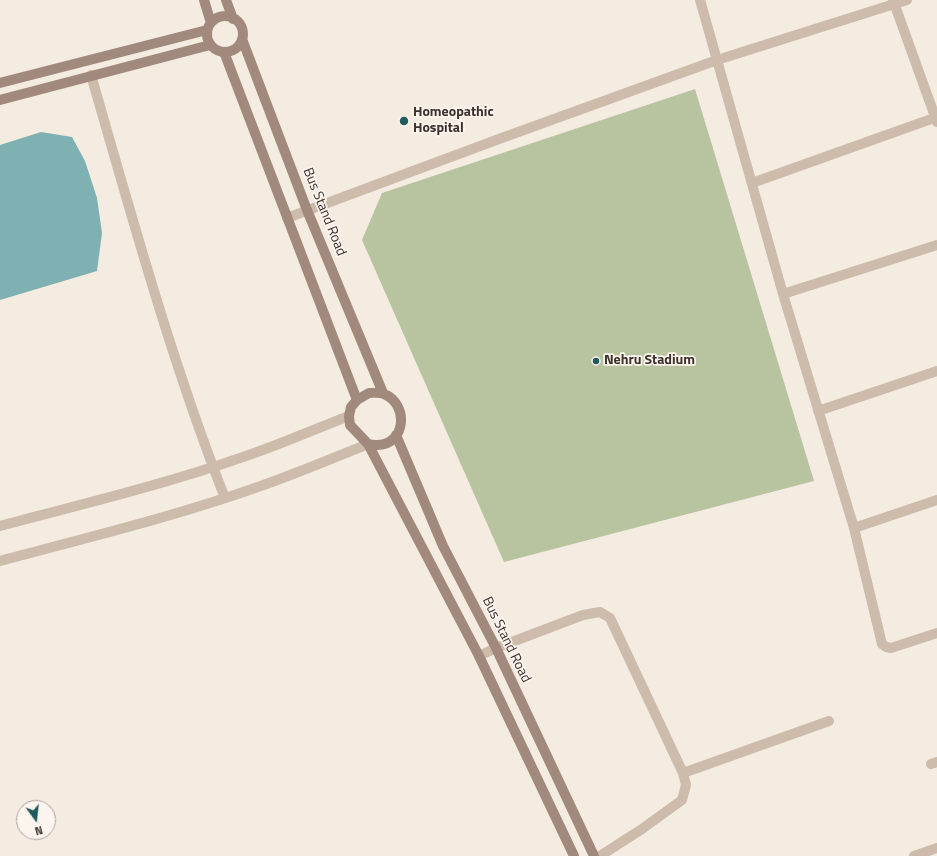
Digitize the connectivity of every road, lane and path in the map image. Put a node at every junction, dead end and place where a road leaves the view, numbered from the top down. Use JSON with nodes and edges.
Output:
{"nodes":[{"id":1,"x":204,"y":0,"type":"edge"},
{"id":2,"x":226,"y":0,"type":"edge"},
{"id":3,"x":700,"y":0,"type":"edge"},
{"id":4,"x":907,"y":0,"type":"edge"},
{"id":5,"x":893,"y":2,"type":"edge"},
{"id":6,"x":233,"y":18,"type":"junction"},
{"id":7,"x":209,"y":26,"type":"junction"},
{"id":8,"x":242,"y":39,"type":"junction"},
{"id":9,"x":210,"y":45,"type":"junction"},
{"id":10,"x":224,"y":52,"type":"junction"},
{"id":11,"x":717,"y":60,"type":"junction"},
{"id":12,"x":92,"y":75,"type":"junction"},
{"id":13,"x":0,"y":83,"type":"edge"},
{"id":14,"x":0,"y":100,"type":"edge"},
{"id":15,"x":936,"y":119,"type":"edge"},
{"id":16,"x":752,"y":183,"type":"junction"},
{"id":17,"x":306,"y":210,"type":"junction"},
{"id":18,"x":287,"y":218,"type":"junction"},
{"id":19,"x":937,"y":245,"type":"edge"},
{"id":20,"x":783,"y":294,"type":"junction"},
{"id":21,"x":937,"y":371,"type":"edge"},
{"id":22,"x":383,"y":393,"type":"junction"},
{"id":23,"x":357,"y":400,"type":"junction"},
{"id":24,"x":818,"y":411,"type":"junction"},
{"id":25,"x":349,"y":416,"type":"junction"},
{"id":26,"x":396,"y":435,"type":"junction"},
{"id":27,"x":368,"y":444,"type":"junction"},
{"id":28,"x":213,"y":467,"type":"junction"},
{"id":29,"x":225,"y":498,"type":"junction"},
{"id":30,"x":937,"y":500,"type":"edge"},
{"id":31,"x":0,"y":526,"type":"edge"},
{"id":32,"x":854,"y":528,"type":"junction"},
{"id":33,"x":0,"y":561,"type":"edge"},
{"id":34,"x":937,"y":633,"type":"edge"},
{"id":35,"x":496,"y":648,"type":"junction"},
{"id":36,"x":479,"y":656,"type":"junction"},
{"id":37,"x":829,"y":721,"type":"dead end"},
{"id":38,"x":683,"y":774,"type":"junction"},
{"id":39,"x":937,"y":848,"type":"edge"},
{"id":40,"x":574,"y":856,"type":"edge"},
{"id":41,"x":594,"y":856,"type":"edge"},
{"id":42,"x":600,"y":856,"type":"edge"},
{"id":43,"x":914,"y":856,"type":"edge"}],
"edges":[{"from":1,"to":7,"type":"main road"},
{"from":2,"to":6,"type":"main road","name":"Bus Stand Road"},
{"from":3,"to":11,"type":"street"},
{"from":4,"to":5,"type":"street"},
{"from":5,"to":11,"type":"street"},
{"from":5,"to":15,"type":"street"},
{"from":6,"to":7,"type":"main road"},
{"from":6,"to":8,"type":"main road","name":"Bus Stand Road"},
{"from":7,"to":9,"type":"main road"},
{"from":7,"to":13,"type":"main road"},
{"from":8,"to":10,"type":"main road"},
{"from":8,"to":17,"type":"main road","name":"Bus Stand Road"},
{"from":9,"to":10,"type":"main road"},
{"from":9,"to":12,"type":"main road"},
{"from":10,"to":18,"type":"main road"},
{"from":11,"to":16,"type":"street"},
{"from":11,"to":17,"type":"street"},
{"from":12,"to":14,"type":"main road"},
{"from":12,"to":28,"type":"street"},
{"from":15,"to":16,"type":"street"},
{"from":16,"to":20,"type":"street"},
{"from":17,"to":18,"type":"street"},
{"from":17,"to":22,"type":"main road","name":"Bus Stand Road"},
{"from":18,"to":23,"type":"main road"},
{"from":19,"to":20,"type":"street"},
{"from":20,"to":24,"type":"street"},
{"from":21,"to":24,"type":"street"},
{"from":22,"to":23,"type":"main road"},
{"from":22,"to":26,"type":"main road","name":"Bus Stand Road"},
{"from":23,"to":25,"type":"main road"},
{"from":24,"to":32,"type":"street"},
{"from":25,"to":27,"type":"main road"},
{"from":25,"to":28,"type":"street"},
{"from":26,"to":27,"type":"main road"},
{"from":26,"to":35,"type":"main road","name":"Bus Stand Road"},
{"from":27,"to":29,"type":"street"},
{"from":27,"to":36,"type":"main road"},
{"from":28,"to":29,"type":"street"},
{"from":28,"to":31,"type":"street"},
{"from":29,"to":33,"type":"street"},
{"from":30,"to":32,"type":"street"},
{"from":32,"to":34,"type":"street"},
{"from":35,"to":36,"type":"street"},
{"from":35,"to":38,"type":"street"},
{"from":35,"to":41,"type":"main road","name":"Bus Stand Road"},
{"from":36,"to":40,"type":"main road"},
{"from":37,"to":38,"type":"street"},
{"from":38,"to":42,"type":"street"},
{"from":39,"to":43,"type":"street"}]}
